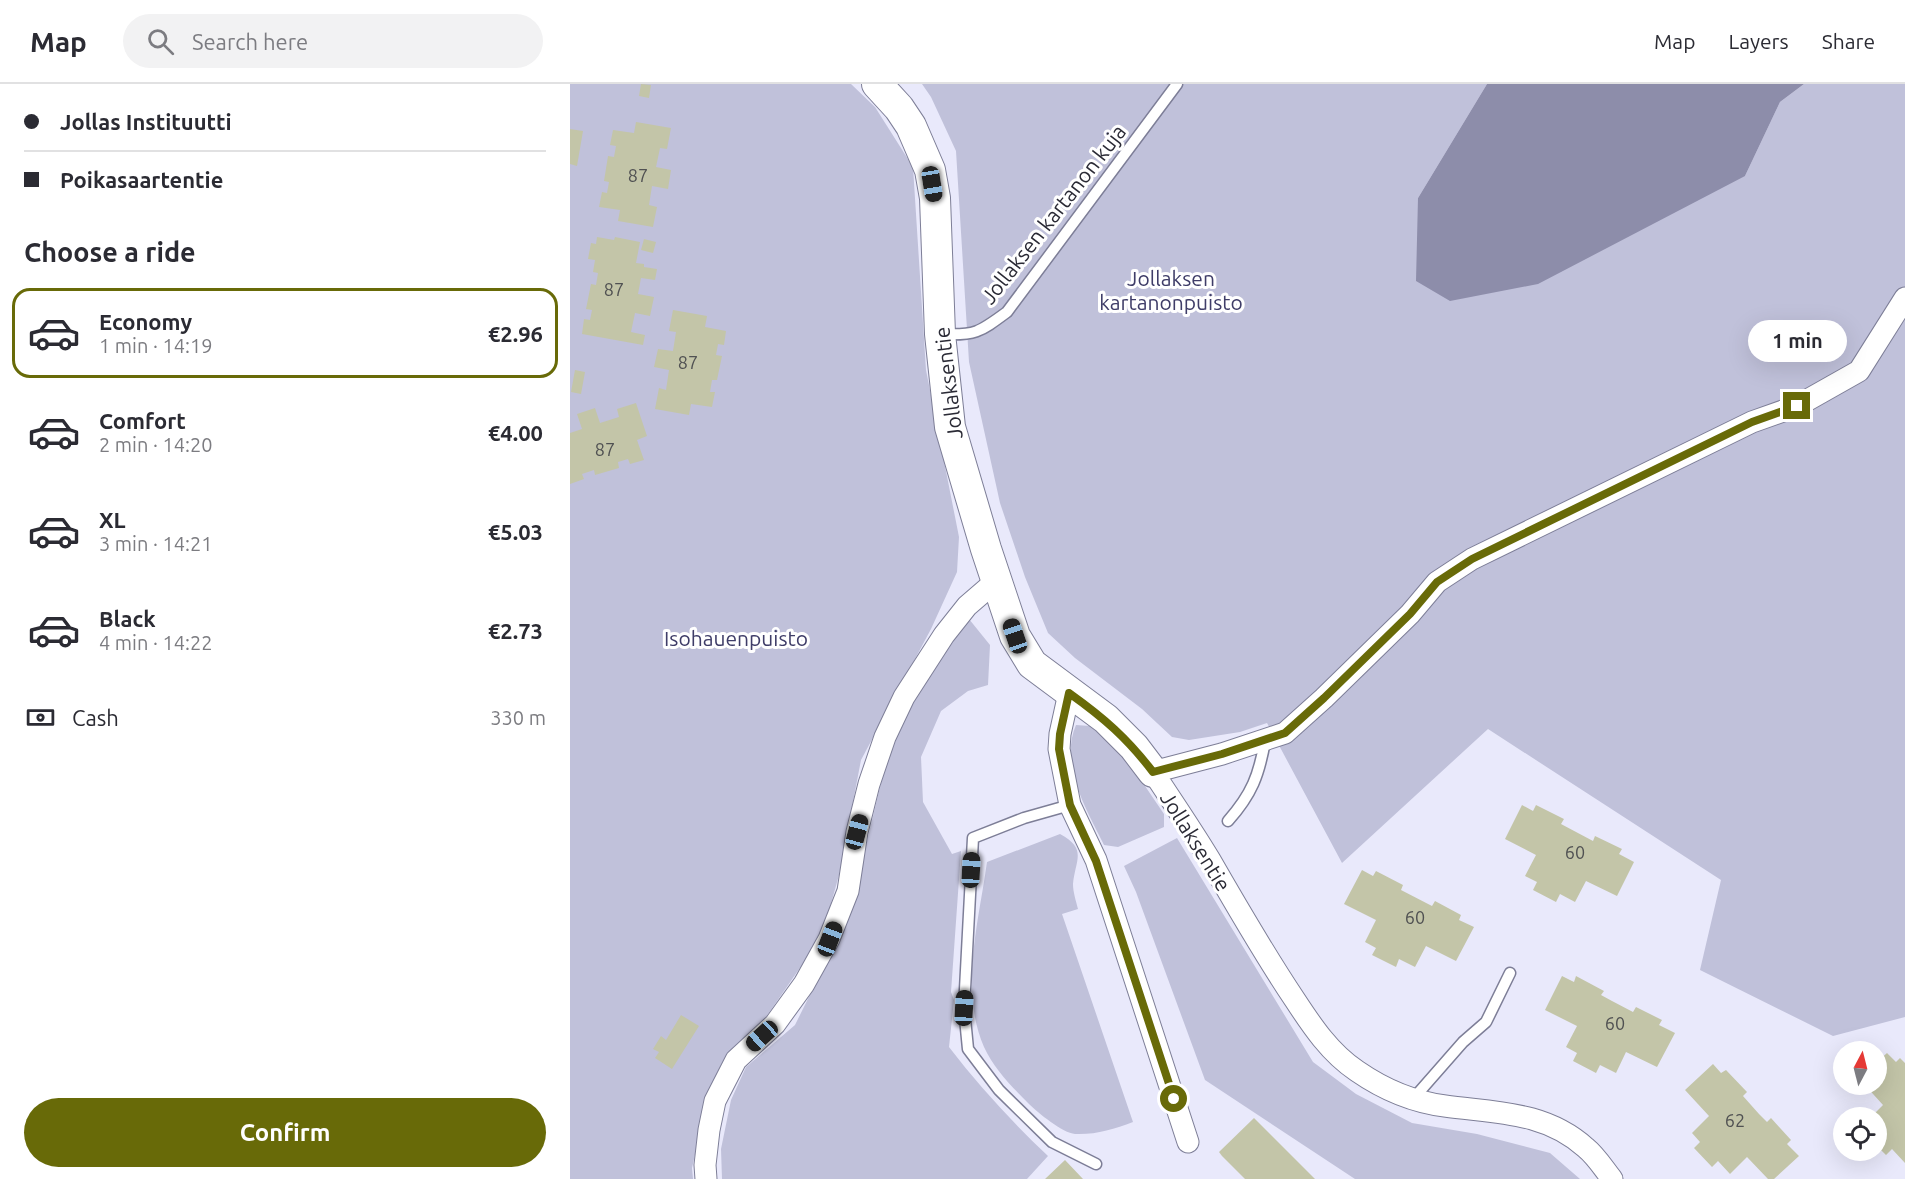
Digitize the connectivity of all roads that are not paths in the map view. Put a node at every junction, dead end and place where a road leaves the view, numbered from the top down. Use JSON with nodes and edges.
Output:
{"nodes":[{"id":1,"x":876,"y":84,"type":"edge"},
{"id":2,"x":1177,"y":84,"type":"edge"},
{"id":3,"x":1905,"y":298,"type":"edge"},
{"id":4,"x":940,"y":334,"type":"junction"},
{"id":5,"x":996,"y":581,"type":"junction"},
{"id":6,"x":1069,"y":693,"type":"junction"},
{"id":7,"x":1264,"y":741,"type":"junction"},
{"id":8,"x":1153,"y":772,"type":"junction"},
{"id":9,"x":1070,"y":805,"type":"junction"},
{"id":10,"x":1228,"y":821,"type":"dead end"},
{"id":11,"x":1510,"y":973,"type":"dead end"},
{"id":12,"x":1413,"y":1099,"type":"junction"},
{"id":13,"x":1188,"y":1142,"type":"dead end"},
{"id":14,"x":1096,"y":1164,"type":"dead end"},
{"id":15,"x":706,"y":1179,"type":"edge"},
{"id":16,"x":1612,"y":1179,"type":"edge"}],
"edges":[{"from":1,"to":4,"type":"street","name":"Jollaksentie"},
{"from":2,"to":4,"type":"lane","name":"Jollaksen kartanon kuja"},
{"from":3,"to":7,"type":"street"},
{"from":4,"to":5,"type":"street","name":"Jollaksentie"},
{"from":5,"to":6,"type":"street","name":"Jollaksentie"},
{"from":5,"to":15,"type":"street"},
{"from":6,"to":8,"type":"street","name":"Jollaksentie"},
{"from":6,"to":9,"type":"street"},
{"from":7,"to":8,"type":"street"},
{"from":7,"to":10,"type":"lane"},
{"from":8,"to":12,"type":"street","name":"Jollaksentie"},
{"from":9,"to":13,"type":"street"},
{"from":9,"to":14,"type":"lane"},
{"from":11,"to":12,"type":"lane"},
{"from":12,"to":16,"type":"street","name":"Jollaksentie"}]}
